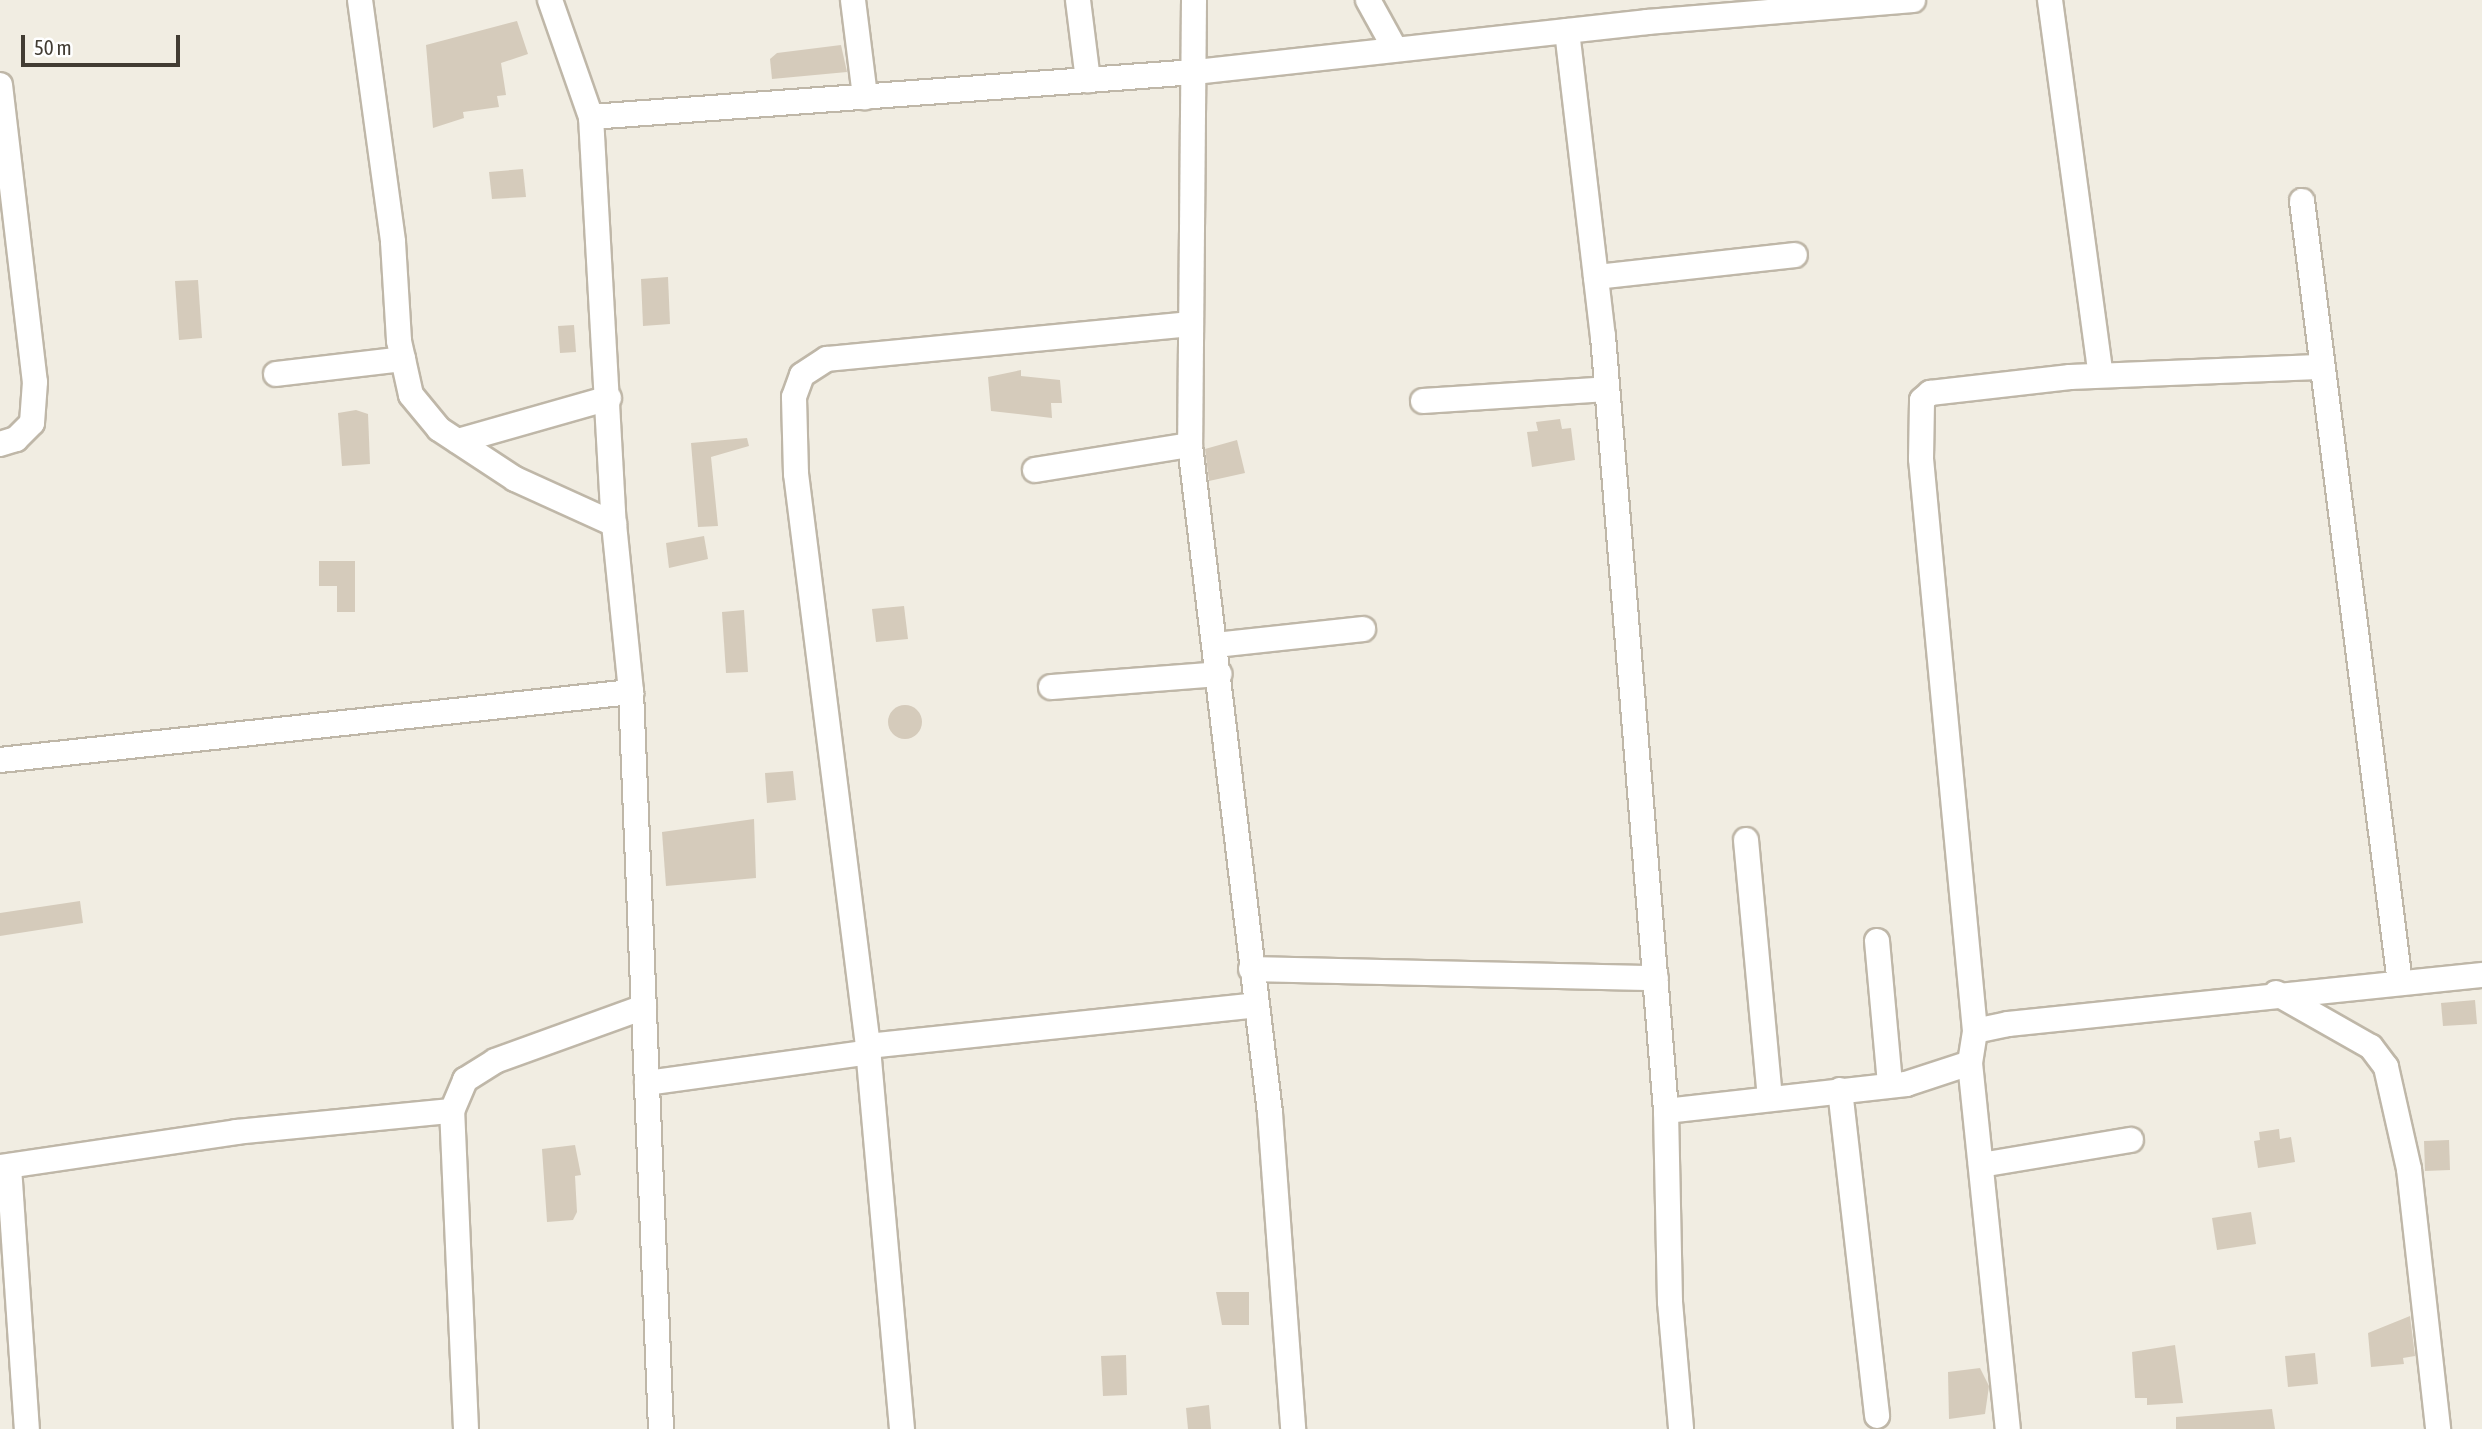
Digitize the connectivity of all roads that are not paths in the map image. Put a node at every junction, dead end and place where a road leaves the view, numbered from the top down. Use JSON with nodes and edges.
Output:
{"nodes":[{"id":1,"x":360,"y":0,"type":"edge"},
{"id":2,"x":550,"y":0,"type":"edge"},
{"id":3,"x":853,"y":0,"type":"edge"},
{"id":4,"x":1078,"y":0,"type":"edge"},
{"id":5,"x":1194,"y":0,"type":"edge"},
{"id":6,"x":1368,"y":0,"type":"edge"},
{"id":7,"x":1913,"y":0,"type":"edge"},
{"id":8,"x":2050,"y":0,"type":"edge"},
{"id":9,"x":1567,"y":31,"type":"junction"},
{"id":10,"x":1395,"y":49,"type":"junction"},
{"id":11,"x":1195,"y":72,"type":"junction"},
{"id":12,"x":1088,"y":80,"type":"junction"},
{"id":13,"x":0,"y":85,"type":"edge"},
{"id":14,"x":865,"y":97,"type":"junction"},
{"id":15,"x":592,"y":117,"type":"junction"},
{"id":16,"x":2302,"y":201,"type":"dead end"},
{"id":17,"x":1795,"y":255,"type":"dead end"},
{"id":18,"x":1596,"y":276,"type":"junction"},
{"id":19,"x":1189,"y":324,"type":"junction"},
{"id":20,"x":403,"y":359,"type":"junction"},
{"id":21,"x":2318,"y":367,"type":"junction"},
{"id":22,"x":276,"y":374,"type":"dead end"},
{"id":23,"x":2101,"y":375,"type":"junction"},
{"id":24,"x":1607,"y":388,"type":"junction"},
{"id":25,"x":609,"y":398,"type":"junction"},
{"id":26,"x":1423,"y":401,"type":"dead end"},
{"id":27,"x":458,"y":441,"type":"junction"},
{"id":28,"x":1190,"y":445,"type":"junction"},
{"id":29,"x":1,"y":446,"type":"edge"},
{"id":30,"x":1035,"y":470,"type":"dead end"},
{"id":31,"x":614,"y":524,"type":"junction"},
{"id":32,"x":1363,"y":629,"type":"dead end"},
{"id":33,"x":1216,"y":645,"type":"junction"},
{"id":34,"x":1220,"y":674,"type":"junction"},
{"id":35,"x":1051,"y":687,"type":"dead end"},
{"id":36,"x":631,"y":692,"type":"junction"},
{"id":37,"x":0,"y":760,"type":"edge"},
{"id":38,"x":1746,"y":840,"type":"dead end"},
{"id":39,"x":1877,"y":942,"type":"dead end"},
{"id":40,"x":1251,"y":969,"type":"junction"},
{"id":41,"x":2482,"y":975,"type":"edge"},
{"id":42,"x":1656,"y":978,"type":"junction"},
{"id":43,"x":2400,"y":983,"type":"junction"},
{"id":44,"x":2276,"y":993,"type":"junction"},
{"id":45,"x":1256,"y":1005,"type":"junction"},
{"id":46,"x":644,"y":1007,"type":"junction"},
{"id":47,"x":1976,"y":1031,"type":"junction"},
{"id":48,"x":869,"y":1049,"type":"junction"},
{"id":49,"x":1970,"y":1063,"type":"junction"},
{"id":50,"x":647,"y":1083,"type":"junction"},
{"id":51,"x":1889,"y":1085,"type":"junction"},
{"id":52,"x":1840,"y":1090,"type":"junction"},
{"id":53,"x":1770,"y":1098,"type":"junction"},
{"id":54,"x":452,"y":1111,"type":"junction"},
{"id":55,"x":1666,"y":1111,"type":"junction"},
{"id":56,"x":2132,"y":1140,"type":"dead end"},
{"id":57,"x":1981,"y":1165,"type":"junction"},
{"id":58,"x":4,"y":1167,"type":"edge"},
{"id":59,"x":1877,"y":1416,"type":"dead end"},
{"id":60,"x":27,"y":1429,"type":"edge"},
{"id":61,"x":466,"y":1429,"type":"edge"},
{"id":62,"x":661,"y":1429,"type":"edge"},
{"id":63,"x":902,"y":1429,"type":"edge"},
{"id":64,"x":1293,"y":1429,"type":"edge"},
{"id":65,"x":1681,"y":1429,"type":"edge"},
{"id":66,"x":2008,"y":1429,"type":"edge"},
{"id":67,"x":2438,"y":1429,"type":"edge"}],
"edges":[{"from":1,"to":20,"type":"street"},
{"from":2,"to":15,"type":"street"},
{"from":3,"to":14,"type":"street"},
{"from":4,"to":12,"type":"street"},
{"from":5,"to":11,"type":"street"},
{"from":6,"to":10,"type":"street"},
{"from":7,"to":9,"type":"street"},
{"from":8,"to":23,"type":"street"},
{"from":9,"to":10,"type":"street"},
{"from":9,"to":18,"type":"street"},
{"from":10,"to":11,"type":"street"},
{"from":11,"to":12,"type":"street"},
{"from":11,"to":19,"type":"street"},
{"from":12,"to":14,"type":"street"},
{"from":13,"to":29,"type":"street"},
{"from":14,"to":15,"type":"street"},
{"from":15,"to":25,"type":"street"},
{"from":16,"to":21,"type":"street"},
{"from":17,"to":18,"type":"street"},
{"from":18,"to":24,"type":"street"},
{"from":19,"to":28,"type":"street"},
{"from":19,"to":48,"type":"street"},
{"from":20,"to":22,"type":"street"},
{"from":20,"to":27,"type":"street"},
{"from":21,"to":23,"type":"street"},
{"from":21,"to":43,"type":"street"},
{"from":23,"to":47,"type":"street"},
{"from":24,"to":26,"type":"street"},
{"from":24,"to":42,"type":"street"},
{"from":25,"to":27,"type":"street"},
{"from":25,"to":31,"type":"street"},
{"from":27,"to":31,"type":"street"},
{"from":28,"to":30,"type":"street"},
{"from":28,"to":33,"type":"street"},
{"from":31,"to":36,"type":"street"},
{"from":32,"to":33,"type":"street"},
{"from":33,"to":34,"type":"street"},
{"from":34,"to":35,"type":"street"},
{"from":34,"to":40,"type":"street"},
{"from":36,"to":37,"type":"street"},
{"from":36,"to":46,"type":"street"},
{"from":38,"to":53,"type":"street"},
{"from":39,"to":51,"type":"street"},
{"from":40,"to":42,"type":"street"},
{"from":40,"to":45,"type":"street"},
{"from":41,"to":43,"type":"street"},
{"from":42,"to":55,"type":"street"},
{"from":43,"to":44,"type":"street"},
{"from":44,"to":47,"type":"street"},
{"from":44,"to":67,"type":"street"},
{"from":45,"to":48,"type":"street"},
{"from":45,"to":64,"type":"street"},
{"from":46,"to":50,"type":"street"},
{"from":46,"to":54,"type":"street"},
{"from":47,"to":49,"type":"street"},
{"from":48,"to":50,"type":"street"},
{"from":48,"to":63,"type":"street"},
{"from":49,"to":51,"type":"street"},
{"from":49,"to":57,"type":"street"},
{"from":50,"to":62,"type":"street"},
{"from":51,"to":52,"type":"street"},
{"from":52,"to":53,"type":"street"},
{"from":52,"to":59,"type":"street"},
{"from":53,"to":55,"type":"street"},
{"from":54,"to":58,"type":"street"},
{"from":54,"to":61,"type":"street"},
{"from":55,"to":65,"type":"street"},
{"from":56,"to":57,"type":"street"},
{"from":57,"to":66,"type":"street"},
{"from":58,"to":60,"type":"street"}]}
